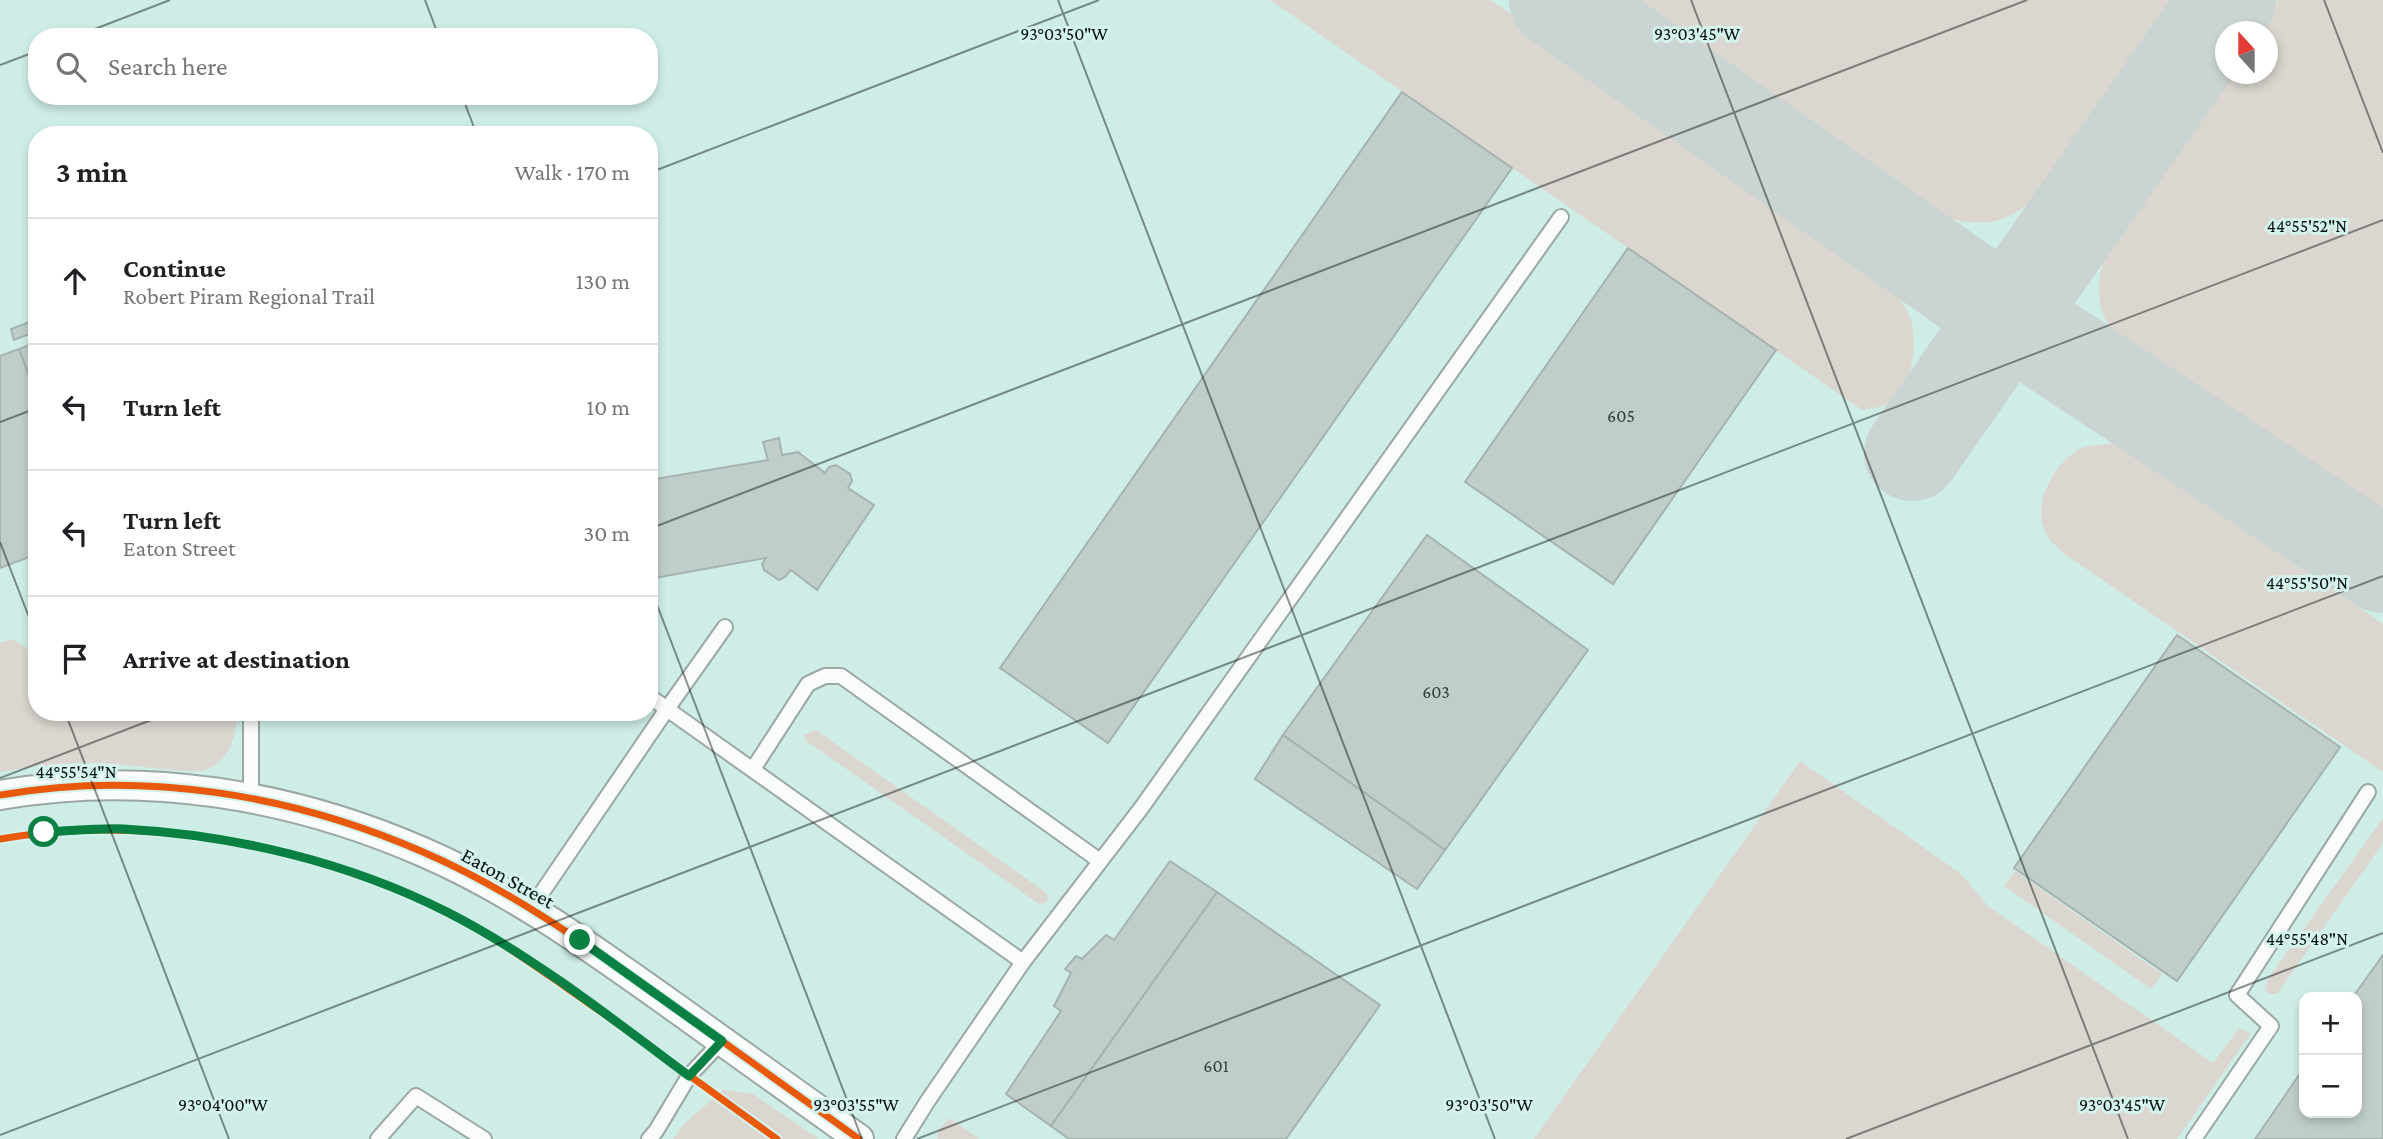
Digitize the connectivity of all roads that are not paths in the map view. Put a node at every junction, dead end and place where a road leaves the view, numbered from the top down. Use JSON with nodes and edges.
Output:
{"nodes":[{"id":1,"x":1561,"y":217,"type":"dead end"},
{"id":2,"x":725,"y":627,"type":"dead end"},
{"id":3,"x":658,"y":702,"type":"edge"},
{"id":4,"x":667,"y":709,"type":"junction"},
{"id":5,"x":251,"y":721,"type":"edge"},
{"id":6,"x":753,"y":769,"type":"junction"},
{"id":7,"x":2368,"y":792,"type":"dead end"},
{"id":8,"x":0,"y":795,"type":"edge"},
{"id":9,"x":251,"y":799,"type":"junction"},
{"id":10,"x":1100,"y":861,"type":"junction"},
{"id":11,"x":530,"y":910,"type":"junction"},
{"id":12,"x":1023,"y":962,"type":"junction"},
{"id":13,"x":722,"y":1041,"type":"junction"},
{"id":14,"x":378,"y":1139,"type":"edge"},
{"id":15,"x":484,"y":1139,"type":"edge"},
{"id":16,"x":649,"y":1139,"type":"edge"},
{"id":17,"x":859,"y":1139,"type":"edge"},
{"id":18,"x":904,"y":1139,"type":"edge"},
{"id":19,"x":2193,"y":1139,"type":"edge"}],
"edges":[{"from":1,"to":10,"type":"lane"},
{"from":2,"to":4,"type":"lane"},
{"from":3,"to":4,"type":"lane"},
{"from":4,"to":6,"type":"lane"},
{"from":4,"to":11,"type":"lane"},
{"from":5,"to":9,"type":"lane"},
{"from":6,"to":10,"type":"lane"},
{"from":6,"to":12,"type":"lane"},
{"from":7,"to":19,"type":"lane"},
{"from":8,"to":9,"type":"street","name":"Eaton Street"},
{"from":9,"to":11,"type":"street","name":"Eaton Street"},
{"from":10,"to":12,"type":"lane"},
{"from":11,"to":13,"type":"street","name":"Eaton Street"},
{"from":12,"to":18,"type":"lane"},
{"from":13,"to":16,"type":"lane"},
{"from":13,"to":17,"type":"street","name":"Eaton Street"},
{"from":14,"to":15,"type":"lane"}]}
